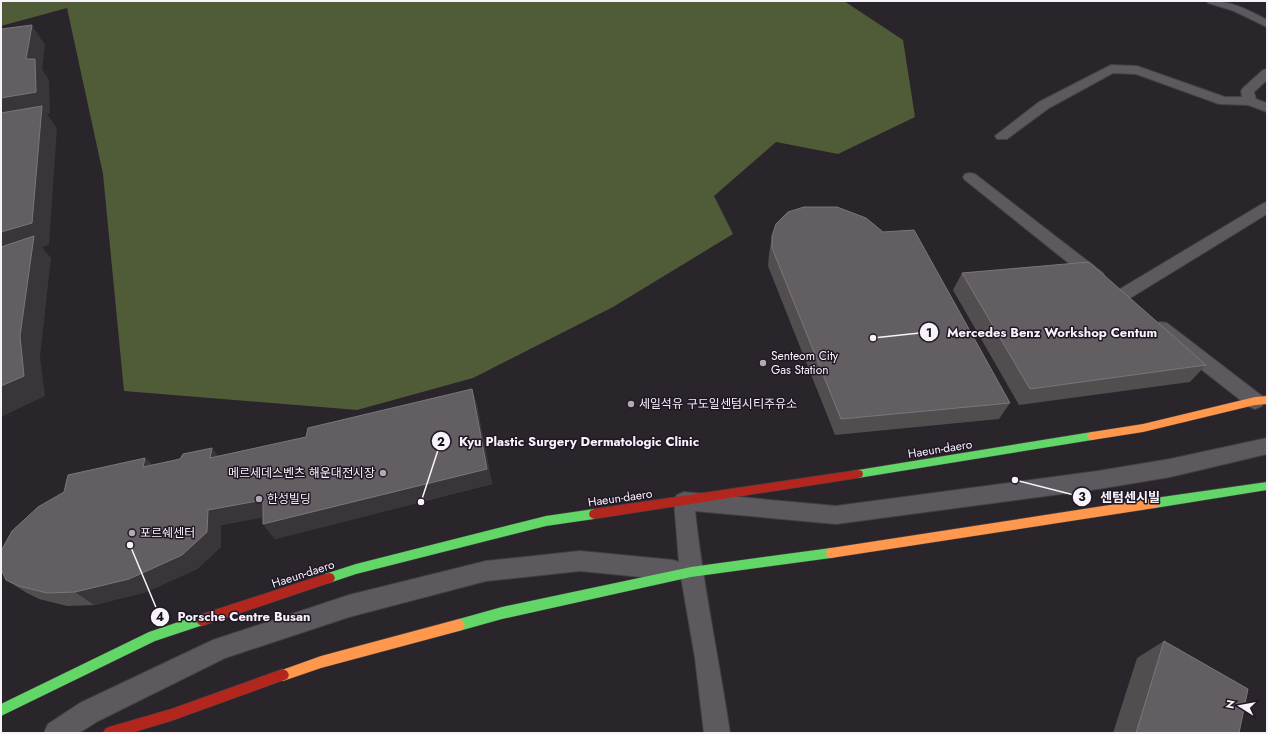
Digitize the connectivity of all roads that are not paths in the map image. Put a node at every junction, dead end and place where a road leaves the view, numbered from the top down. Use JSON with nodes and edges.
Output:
{"nodes":[{"id":1,"x":1212,"y":1,"type":"edge"},
{"id":2,"x":1267,"y":24,"type":"edge"},
{"id":3,"x":1267,"y":73,"type":"edge"},
{"id":4,"x":1250,"y":101,"type":"junction"},
{"id":5,"x":1267,"y":108,"type":"edge"},
{"id":6,"x":1002,"y":136,"type":"dead end"},
{"id":7,"x":970,"y":177,"type":"dead end"},
{"id":8,"x":1267,"y":207,"type":"edge"},
{"id":9,"x":1151,"y":320,"type":"edge"},
{"id":10,"x":1261,"y":401,"type":"edge"},
{"id":11,"x":1267,"y":446,"type":"edge"},
{"id":12,"x":1267,"y":486,"type":"edge"},
{"id":13,"x":684,"y":502,"type":"junction"},
{"id":14,"x":691,"y":572,"type":"junction"},
{"id":15,"x":1,"y":710,"type":"edge"},
{"id":16,"x":57,"y":733,"type":"edge"},
{"id":17,"x":109,"y":733,"type":"edge"},
{"id":18,"x":717,"y":733,"type":"edge"}],
"edges":[{"from":1,"to":2,"type":"lane"},
{"from":3,"to":4,"type":"lane"},
{"from":4,"to":5,"type":"lane"},
{"from":4,"to":6,"type":"lane"},
{"from":7,"to":8,"type":"lane"},
{"from":9,"to":10,"type":"lane"},
{"from":10,"to":13,"type":"main road","name":"Haeun-daero"},
{"from":11,"to":13,"type":"lane"},
{"from":12,"to":14,"type":"main road"},
{"from":13,"to":14,"type":"lane"},
{"from":13,"to":15,"type":"main road","name":"Haeun-daero"},
{"from":14,"to":16,"type":"lane"},
{"from":14,"to":17,"type":"main road"},
{"from":14,"to":18,"type":"lane"}]}
